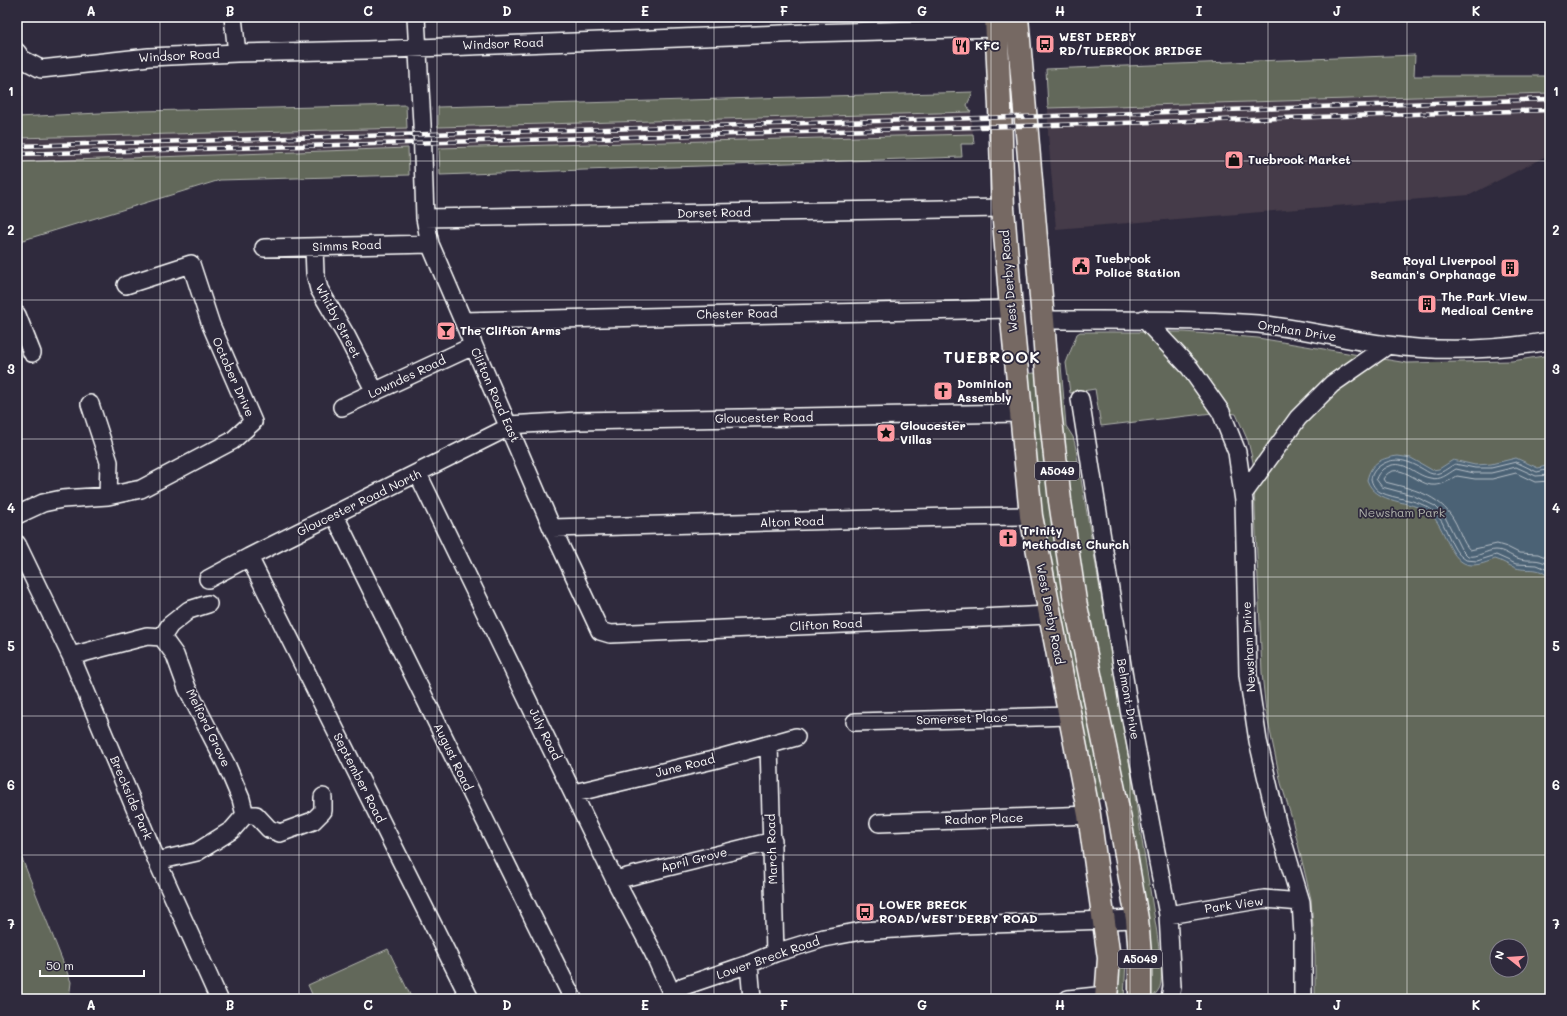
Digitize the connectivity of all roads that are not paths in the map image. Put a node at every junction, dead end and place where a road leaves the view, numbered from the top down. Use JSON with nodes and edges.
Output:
{"nodes":[{"id":1,"x":233,"y":17,"type":"edge"},
{"id":2,"x":416,"y":17,"type":"edge"},
{"id":3,"x":1016,"y":17,"type":"edge"},
{"id":4,"x":996,"y":22,"type":"edge"},
{"id":5,"x":419,"y":48,"type":"junction"},
{"id":6,"x":17,"y":52,"type":"edge"},
{"id":7,"x":237,"y":53,"type":"junction"},
{"id":8,"x":1003,"y":208,"type":"junction"},
{"id":9,"x":425,"y":218,"type":"junction"},
{"id":10,"x":430,"y":244,"type":"junction"},
{"id":11,"x":314,"y":247,"type":"junction"},
{"id":12,"x":264,"y":248,"type":"dead end"},
{"id":13,"x":126,"y":285,"type":"dead end"},
{"id":14,"x":1010,"y":309,"type":"junction"},
{"id":15,"x":17,"y":316,"type":"edge"},
{"id":16,"x":1043,"y":320,"type":"junction"},
{"id":17,"x":1144,"y":320,"type":"junction"},
{"id":18,"x":463,"y":321,"type":"junction"},
{"id":19,"x":1550,"y":341,"type":"edge"},
{"id":20,"x":1388,"y":345,"type":"junction"},
{"id":21,"x":473,"y":346,"type":"junction"},
{"id":22,"x":32,"y":353,"type":"dead end"},
{"id":23,"x":375,"y":392,"type":"junction"},
{"id":24,"x":1080,"y":399,"type":"dead end"},
{"id":25,"x":90,"y":404,"type":"dead end"},
{"id":26,"x":342,"y":408,"type":"dead end"},
{"id":27,"x":1021,"y":413,"type":"junction"},
{"id":28,"x":504,"y":429,"type":"junction"},
{"id":29,"x":418,"y":474,"type":"junction"},
{"id":30,"x":1244,"y":493,"type":"junction"},
{"id":31,"x":108,"y":496,"type":"junction"},
{"id":32,"x":334,"y":514,"type":"junction"},
{"id":33,"x":17,"y":515,"type":"edge"},
{"id":34,"x":1032,"y":516,"type":"junction"},
{"id":35,"x":552,"y":528,"type":"junction"},
{"id":36,"x":17,"y":544,"type":"edge"},
{"id":37,"x":249,"y":557,"type":"junction"},
{"id":38,"x":208,"y":580,"type":"dead end"},
{"id":39,"x":208,"y":604,"type":"dead end"},
{"id":40,"x":1050,"y":615,"type":"junction"},
{"id":41,"x":603,"y":633,"type":"joint"},
{"id":42,"x":162,"y":637,"type":"junction"},
{"id":43,"x":71,"y":656,"type":"junction"},
{"id":44,"x":1069,"y":716,"type":"junction"},
{"id":45,"x":855,"y":722,"type":"dead end"},
{"id":46,"x":796,"y":737,"type":"dead end"},
{"id":47,"x":769,"y":745,"type":"junction"},
{"id":48,"x":574,"y":793,"type":"junction"},
{"id":49,"x":323,"y":796,"type":"dead end"},
{"id":50,"x":245,"y":815,"type":"junction"},
{"id":51,"x":1089,"y":815,"type":"junction"},
{"id":52,"x":879,"y":823,"type":"dead end"},
{"id":53,"x":772,"y":841,"type":"junction"},
{"id":54,"x":157,"y":861,"type":"junction"},
{"id":55,"x":614,"y":880,"type":"junction"},
{"id":56,"x":1301,"y":902,"type":"junction"},
{"id":57,"x":1168,"y":915,"type":"junction"},
{"id":58,"x":1137,"y":919,"type":"junction"},
{"id":59,"x":1104,"y":921,"type":"junction"},
{"id":60,"x":775,"y":953,"type":"junction"},
{"id":61,"x":749,"y":964,"type":"junction"},
{"id":62,"x":670,"y":997,"type":"edge"},
{"id":63,"x":1106,"y":997,"type":"edge"},
{"id":64,"x":219,"y":999,"type":"edge"},
{"id":65,"x":470,"y":999,"type":"edge"},
{"id":66,"x":573,"y":999,"type":"edge"},
{"id":67,"x":752,"y":999,"type":"edge"},
{"id":68,"x":1068,"y":999,"type":"edge"},
{"id":69,"x":1140,"y":999,"type":"edge"},
{"id":70,"x":1170,"y":999,"type":"edge"},
{"id":71,"x":1303,"y":999,"type":"edge"}],
"edges":[{"from":1,"to":7,"type":"street"},
{"from":2,"to":5,"type":"street","name":"Clifton Road East"},
{"from":3,"to":16,"type":"highway","number":"A5049"},
{"from":4,"to":5,"type":"street","name":"Windsor Road"},
{"from":4,"to":8,"type":"highway","name":"West Derby Road","number":"A5049"},
{"from":5,"to":7,"type":"street","name":"Windsor Road"},
{"from":5,"to":9,"type":"street","name":"Clifton Road East"},
{"from":6,"to":7,"type":"street","name":"Windsor Road"},
{"from":8,"to":9,"type":"street","name":"Dorset Road"},
{"from":8,"to":14,"type":"highway","name":"West Derby Road","number":"A5049"},
{"from":9,"to":10,"type":"street","name":"Clifton Road East"},
{"from":10,"to":11,"type":"street","name":"Simms Road"},
{"from":10,"to":18,"type":"street","name":"Clifton Road East"},
{"from":11,"to":12,"type":"street","name":"Simms Road"},
{"from":11,"to":23,"type":"street","name":"Whitby Street"},
{"from":13,"to":31,"type":"street","name":"October Drive"},
{"from":14,"to":16,"type":"highway"},
{"from":14,"to":18,"type":"street","name":"Chester Road"},
{"from":14,"to":27,"type":"highway","name":"West Derby Road","number":"A5049"},
{"from":15,"to":22,"type":"street"},
{"from":16,"to":17,"type":"street","name":"Orphan Drive"},
{"from":16,"to":58,"type":"highway","number":"A5049"},
{"from":17,"to":20,"type":"street","name":"Orphan Drive"},
{"from":17,"to":30,"type":"street","name":"Newsham Drive"},
{"from":18,"to":21,"type":"street","name":"Clifton Road East"},
{"from":19,"to":20,"type":"street","name":"Orphan Drive"},
{"from":20,"to":30,"type":"street"},
{"from":21,"to":23,"type":"street","name":"Lowndes Road"},
{"from":21,"to":28,"type":"street","name":"Clifton Road East"},
{"from":23,"to":26,"type":"street","name":"Lowndes Road"},
{"from":24,"to":57,"type":"street","name":"Belmont Drive"},
{"from":25,"to":31,"type":"street"},
{"from":27,"to":28,"type":"street","name":"Gloucester Road"},
{"from":27,"to":34,"type":"highway","name":"West Derby Road","number":"A5049"},
{"from":28,"to":29,"type":"street","name":"Gloucester Road North"},
{"from":28,"to":35,"type":"street","name":"Clifton Road East"},
{"from":29,"to":32,"type":"street","name":"Gloucester Road North"},
{"from":29,"to":48,"type":"street","name":"July Road"},
{"from":30,"to":56,"type":"street","name":"Newsham Drive"},
{"from":31,"to":33,"type":"street","name":"October Drive"},
{"from":32,"to":37,"type":"street","name":"Gloucester Road North"},
{"from":32,"to":66,"type":"street","name":"August Road"},
{"from":34,"to":35,"type":"street","name":"Alton Road"},
{"from":34,"to":40,"type":"highway","name":"West Derby Road","number":"A5049"},
{"from":35,"to":41,"type":"street","name":"Clifton Road East"},
{"from":36,"to":43,"type":"street","name":"Breckside Park"},
{"from":37,"to":38,"type":"street","name":"Gloucester Road North"},
{"from":37,"to":65,"type":"street","name":"September Road"},
{"from":39,"to":42,"type":"street"},
{"from":40,"to":41,"type":"street","name":"Clifton Road"},
{"from":40,"to":44,"type":"highway","name":"West Derby Road","number":"A5049"},
{"from":42,"to":43,"type":"street"},
{"from":42,"to":50,"type":"street","name":"Melford Grove"},
{"from":43,"to":54,"type":"street","name":"Breckside Park"},
{"from":44,"to":45,"type":"street","name":"Somerset Place"},
{"from":44,"to":51,"type":"highway","name":"West Derby Road","number":"A5049"},
{"from":46,"to":47,"type":"street","name":"June Road"},
{"from":47,"to":48,"type":"street","name":"June Road"},
{"from":47,"to":53,"type":"street","name":"March Road"},
{"from":48,"to":55,"type":"street","name":"July Road"},
{"from":49,"to":50,"type":"street"},
{"from":50,"to":54,"type":"street"},
{"from":51,"to":52,"type":"street","name":"Radnor Place"},
{"from":51,"to":59,"type":"highway","name":"West Derby Road","number":"A5049"},
{"from":53,"to":55,"type":"street","name":"April Grove"},
{"from":53,"to":60,"type":"street","name":"March Road"},
{"from":54,"to":64,"type":"street","name":"Breckside Park"},
{"from":55,"to":62,"type":"street","name":"July Road"},
{"from":56,"to":57,"type":"street","name":"Park View"},
{"from":56,"to":71,"type":"street","name":"Newsham Drive"},
{"from":57,"to":70,"type":"street","name":"Belmont Drive"},
{"from":58,"to":59,"type":"street","name":"Lower Breck Road"},
{"from":58,"to":69,"type":"highway","number":"A5049"},
{"from":59,"to":60,"type":"street","name":"Lower Breck Road"},
{"from":59,"to":63,"type":"highway","number":"A5049"},
{"from":60,"to":61,"type":"street","name":"Lower Breck Road"},
{"from":61,"to":62,"type":"street","name":"Lower Breck Road"},
{"from":61,"to":67,"type":"street"},
{"from":63,"to":68,"type":"street"}]}
